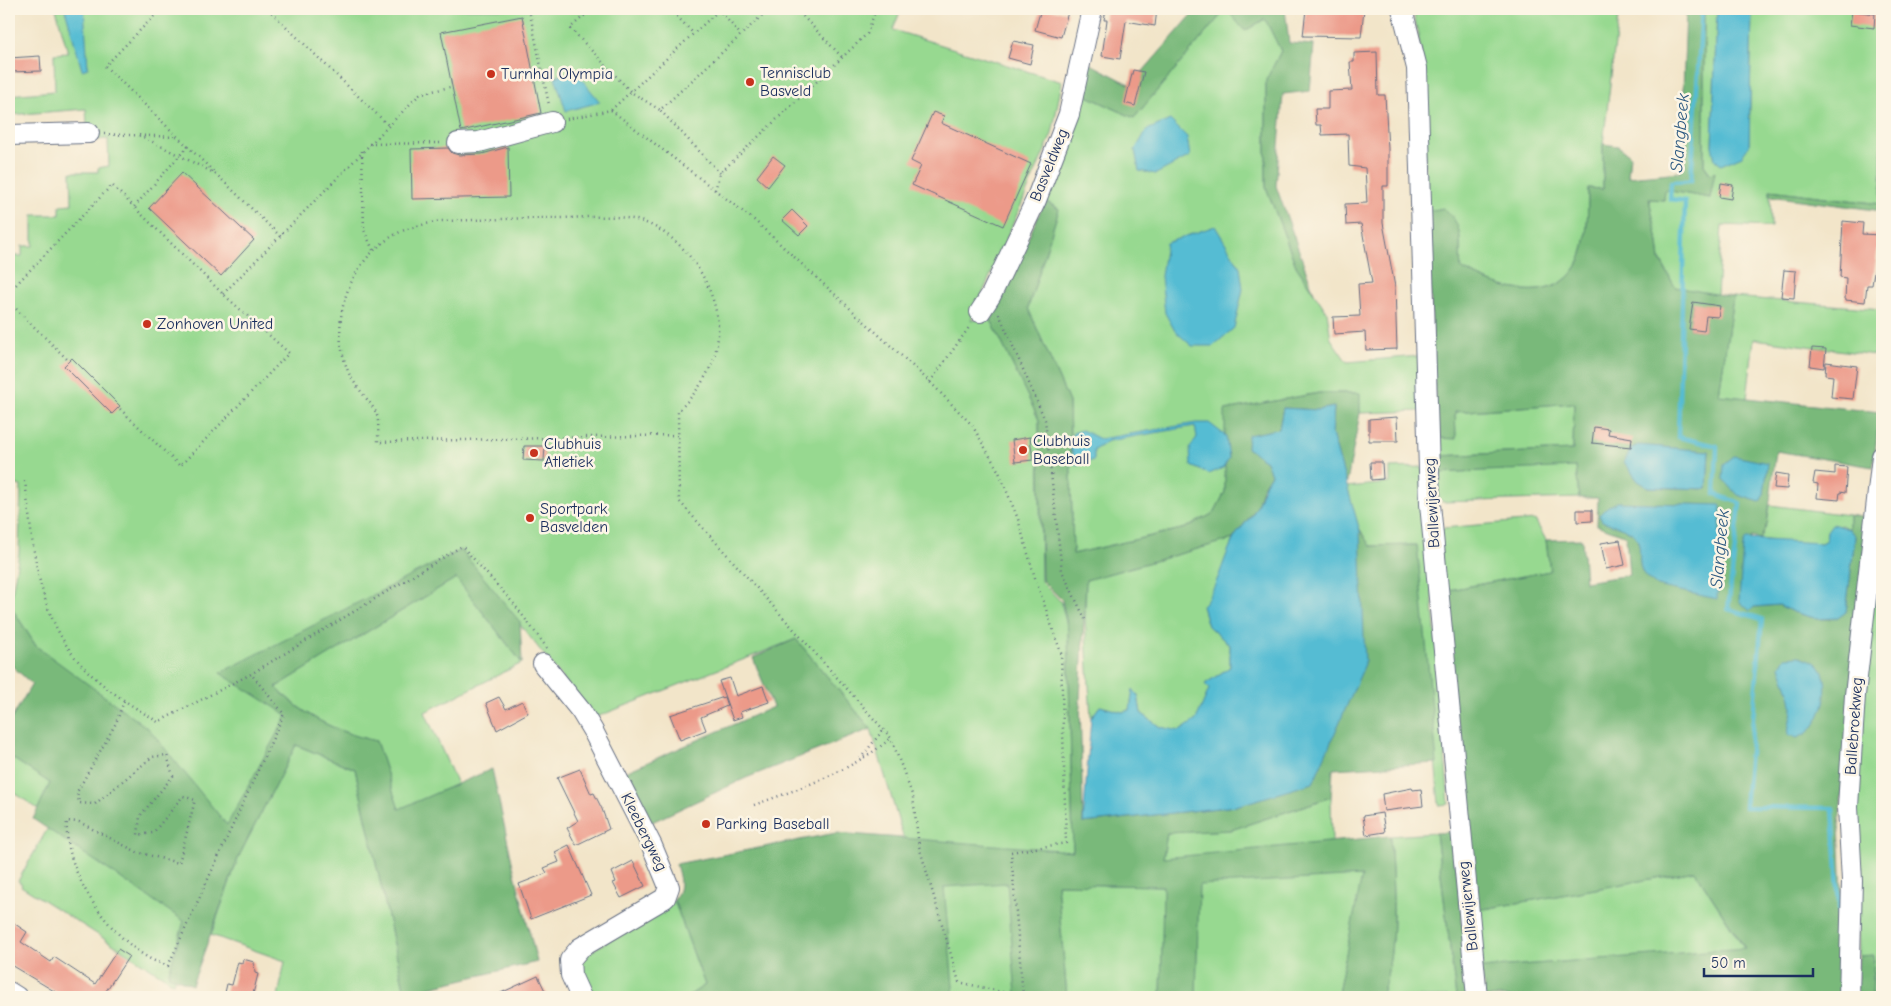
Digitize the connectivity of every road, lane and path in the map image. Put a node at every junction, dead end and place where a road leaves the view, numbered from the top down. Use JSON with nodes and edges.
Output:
{"nodes":[{"id":1,"x":161,"y":9,"type":"edge"},
{"id":2,"x":268,"y":9,"type":"edge"},
{"id":3,"x":529,"y":9,"type":"edge"},
{"id":4,"x":592,"y":9,"type":"edge"},
{"id":5,"x":670,"y":9,"type":"edge"},
{"id":6,"x":769,"y":9,"type":"edge"},
{"id":7,"x":796,"y":9,"type":"edge"},
{"id":8,"x":876,"y":9,"type":"edge"},
{"id":9,"x":1092,"y":9,"type":"edge"},
{"id":10,"x":1402,"y":9,"type":"edge"},
{"id":11,"x":718,"y":10,"type":"edge"},
{"id":12,"x":694,"y":34,"type":"junction"},
{"id":13,"x":741,"y":35,"type":"junction"},
{"id":14,"x":843,"y":58,"type":"junction"},
{"id":15,"x":450,"y":87,"type":"dead end"},
{"id":16,"x":631,"y":92,"type":"junction"},
{"id":17,"x":611,"y":110,"type":"junction"},
{"id":18,"x":660,"y":110,"type":"junction"},
{"id":19,"x":552,"y":122,"type":"junction"},
{"id":20,"x":388,"y":125,"type":"junction"},
{"id":21,"x":93,"y":133,"type":"joint"},
{"id":22,"x":9,"y":135,"type":"edge"},
{"id":23,"x":139,"y":135,"type":"junction"},
{"id":24,"x":178,"y":137,"type":"junction"},
{"id":25,"x":458,"y":143,"type":"joint"},
{"id":26,"x":369,"y":144,"type":"junction"},
{"id":27,"x":188,"y":146,"type":"junction"},
{"id":28,"x":362,"y":151,"type":"junction"},
{"id":29,"x":178,"y":156,"type":"junction"},
{"id":30,"x":720,"y":173,"type":"junction"},
{"id":31,"x":216,"y":174,"type":"junction"},
{"id":32,"x":715,"y":190,"type":"junction"},
{"id":33,"x":134,"y":207,"type":"junction"},
{"id":34,"x":281,"y":237,"type":"junction"},
{"id":35,"x":373,"y":250,"type":"junction"},
{"id":36,"x":9,"y":292,"type":"edge"},
{"id":37,"x":223,"y":294,"type":"junction"},
{"id":38,"x":991,"y":294,"type":"junction"},
{"id":39,"x":9,"y":302,"type":"edge"},
{"id":40,"x":980,"y":312,"type":"joint"},
{"id":41,"x":67,"y":359,"type":"dead end"},
{"id":42,"x":930,"y":382,"type":"junction"},
{"id":43,"x":120,"y":409,"type":"dead end"},
{"id":44,"x":677,"y":435,"type":"junction"},
{"id":45,"x":1882,"y":456,"type":"edge"},
{"id":46,"x":25,"y":481,"type":"dead end"},
{"id":47,"x":1085,"y":619,"type":"dead end"},
{"id":48,"x":545,"y":657,"type":"joint"},
{"id":49,"x":251,"y":674,"type":"junction"},
{"id":50,"x":124,"y":701,"type":"junction"},
{"id":51,"x":883,"y":729,"type":"junction"},
{"id":52,"x":891,"y":738,"type":"junction"},
{"id":53,"x":859,"y":760,"type":"junction"},
{"id":54,"x":754,"y":805,"type":"dead end"},
{"id":55,"x":9,"y":992,"type":"edge"},
{"id":56,"x":17,"y":997,"type":"edge"},
{"id":57,"x":581,"y":997,"type":"edge"},
{"id":58,"x":1023,"y":997,"type":"edge"},
{"id":59,"x":1477,"y":997,"type":"edge"},
{"id":60,"x":1848,"y":997,"type":"edge"}],
"edges":[{"from":1,"to":24,"type":"path"},
{"from":2,"to":20,"type":"path"},
{"from":3,"to":19,"type":"path"},
{"from":4,"to":16,"type":"path"},
{"from":5,"to":12,"type":"path"},
{"from":6,"to":13,"type":"path"},
{"from":7,"to":14,"type":"path"},
{"from":8,"to":14,"type":"path"},
{"from":9,"to":38,"type":"street","name":"Basveldweg"},
{"from":10,"to":59,"type":"street","name":"Ballewijerweg"},
{"from":11,"to":12,"type":"path"},
{"from":11,"to":13,"type":"path"},
{"from":12,"to":16,"type":"path"},
{"from":13,"to":18,"type":"path"},
{"from":14,"to":30,"type":"path"},
{"from":15,"to":20,"type":"path"},
{"from":16,"to":17,"type":"path"},
{"from":16,"to":18,"type":"path"},
{"from":17,"to":19,"type":"path"},
{"from":17,"to":32,"type":"path"},
{"from":18,"to":30,"type":"path"},
{"from":19,"to":25,"type":"street"},
{"from":20,"to":26,"type":"path"},
{"from":21,"to":22,"type":"street"},
{"from":21,"to":23,"type":"path"},
{"from":23,"to":24,"type":"path"},
{"from":23,"to":29,"type":"path"},
{"from":24,"to":27,"type":"path"},
{"from":25,"to":26,"type":"path"},
{"from":26,"to":28,"type":"path"},
{"from":27,"to":29,"type":"path"},
{"from":27,"to":31,"type":"path"},
{"from":28,"to":34,"type":"path"},
{"from":28,"to":35,"type":"path"},
{"from":29,"to":31,"type":"path"},
{"from":29,"to":33,"type":"path"},
{"from":30,"to":32,"type":"path"},
{"from":31,"to":34,"type":"path"},
{"from":32,"to":42,"type":"path"},
{"from":33,"to":36,"type":"path"},
{"from":33,"to":37,"type":"path"},
{"from":34,"to":37,"type":"path"},
{"from":35,"to":44,"type":"path"},
{"from":35,"to":44,"type":"path"},
{"from":37,"to":43,"type":"path"},
{"from":38,"to":40,"type":"street","name":"Basveldweg"},
{"from":38,"to":47,"type":"path"},
{"from":39,"to":41,"type":"path"},
{"from":40,"to":42,"type":"path"},
{"from":42,"to":58,"type":"path"},
{"from":44,"to":51,"type":"path"},
{"from":45,"to":60,"type":"street","name":"Ballebroekweg"},
{"from":46,"to":50,"type":"path"},
{"from":48,"to":49,"type":"path"},
{"from":48,"to":57,"type":"street","name":"Kleebergweg"},
{"from":49,"to":50,"type":"path"},
{"from":49,"to":50,"type":"path"},
{"from":51,"to":52,"type":"path"},
{"from":51,"to":53,"type":"path"},
{"from":52,"to":53,"type":"path"},
{"from":52,"to":58,"type":"path"},
{"from":53,"to":54,"type":"path"},
{"from":55,"to":56,"type":"street"}]}
